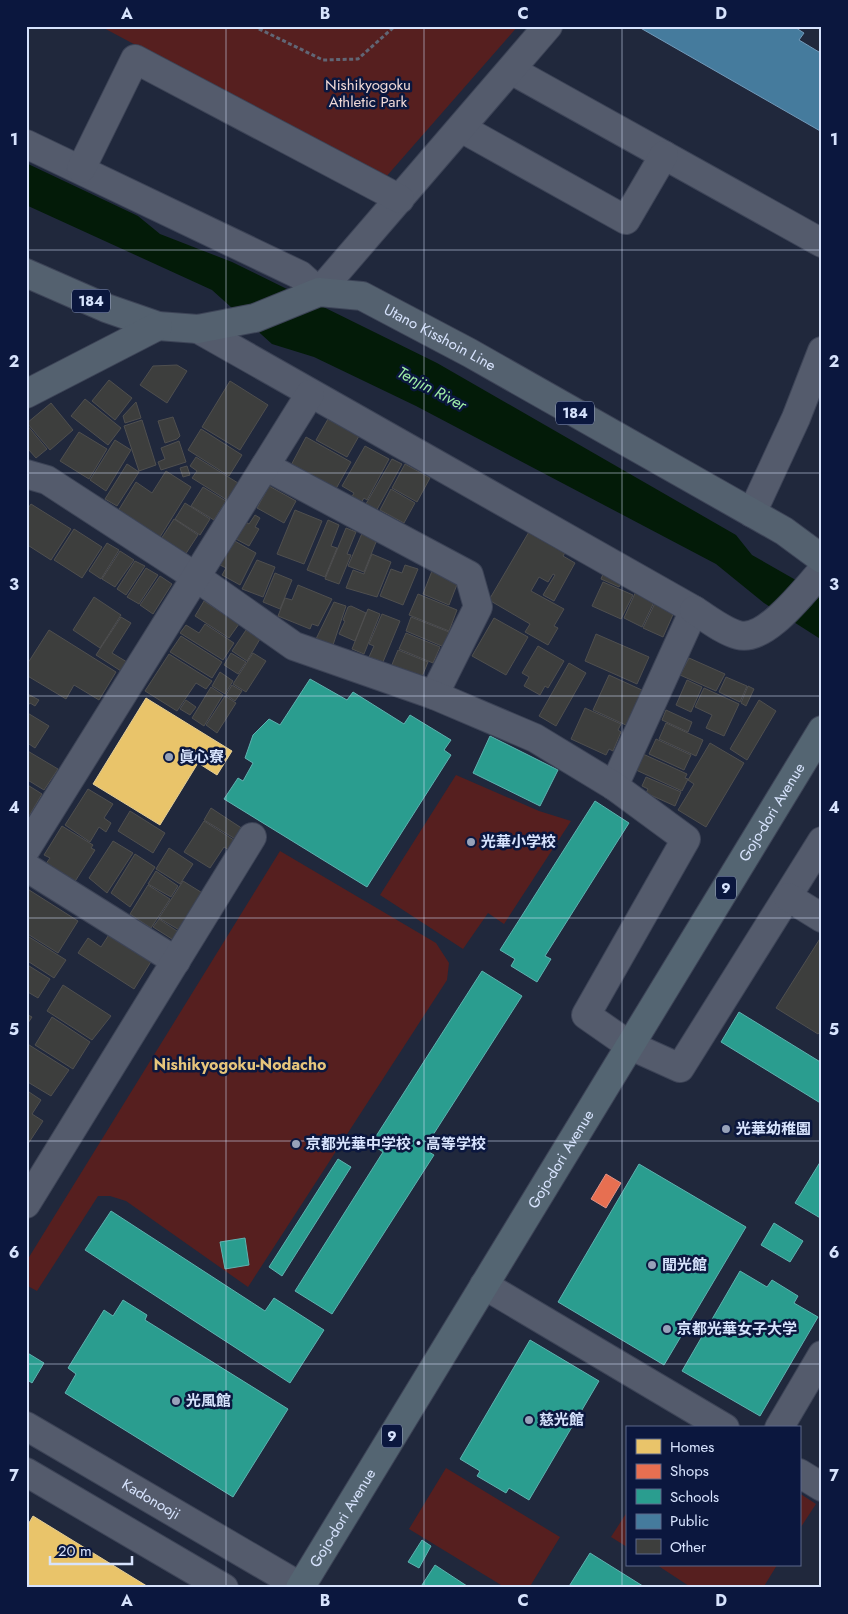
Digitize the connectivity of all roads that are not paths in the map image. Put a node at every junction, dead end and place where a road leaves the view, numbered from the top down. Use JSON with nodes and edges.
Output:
{"nodes":[{"id":1,"x":548,"y":27,"type":"edge"},
{"id":2,"x":511,"y":70,"type":"junction"},
{"id":3,"x":461,"y":128,"type":"junction"},
{"id":4,"x":26,"y":144,"type":"edge"},
{"id":5,"x":664,"y":155,"type":"junction"},
{"id":6,"x":81,"y":169,"type":"junction"},
{"id":7,"x":400,"y":199,"type":"junction"},
{"id":8,"x":822,"y":243,"type":"edge"},
{"id":9,"x":26,"y":273,"type":"edge"},
{"id":10,"x":319,"y":292,"type":"junction"},
{"id":11,"x":158,"y":326,"type":"junction"},
{"id":12,"x":198,"y":329,"type":"junction"},
{"id":13,"x":822,"y":351,"type":"edge"},
{"id":14,"x":26,"y":394,"type":"edge"},
{"id":15,"x":310,"y":394,"type":"junction"},
{"id":16,"x":265,"y":466,"type":"junction"},
{"id":17,"x":26,"y":474,"type":"edge"},
{"id":18,"x":752,"y":513,"type":"junction"},
{"id":19,"x":821,"y":568,"type":"edge"},
{"id":20,"x":196,"y":577,"type":"junction"},
{"id":21,"x":694,"y":610,"type":"junction"},
{"id":22,"x":434,"y":695,"type":"junction"},
{"id":23,"x":822,"y":730,"type":"edge"},
{"id":24,"x":614,"y":786,"type":"junction"},
{"id":25,"x":252,"y":838,"type":"dead end"},
{"id":26,"x":822,"y":840,"type":"edge"},
{"id":27,"x":26,"y":849,"type":"edge"},
{"id":28,"x":26,"y":867,"type":"edge"},
{"id":29,"x":788,"y":897,"type":"junction"},
{"id":30,"x":822,"y":918,"type":"edge"},
{"id":31,"x":176,"y":961,"type":"junction"},
{"id":32,"x":629,"y":1046,"type":"junction"},
{"id":33,"x":29,"y":1192,"type":"edge"},
{"id":34,"x":484,"y":1285,"type":"junction"},
{"id":35,"x":822,"y":1355,"type":"edge"},
{"id":36,"x":26,"y":1426,"type":"edge"},
{"id":37,"x":722,"y":1426,"type":"edge"},
{"id":38,"x":780,"y":1426,"type":"edge"},
{"id":39,"x":26,"y":1472,"type":"edge"},
{"id":40,"x":800,"y":1474,"type":"edge"},
{"id":41,"x":822,"y":1487,"type":"edge"},
{"id":42,"x":301,"y":1587,"type":"edge"},
{"id":43,"x":224,"y":1588,"type":"edge"}],
"edges":[{"from":1,"to":2,"type":"street"},
{"from":2,"to":3,"type":"street"},
{"from":2,"to":5,"type":"street"},
{"from":3,"to":5,"type":"street"},
{"from":3,"to":7,"type":"street"},
{"from":4,"to":6,"type":"street"},
{"from":5,"to":8,"type":"street"},
{"from":6,"to":7,"type":"street"},
{"from":6,"to":10,"type":"street"},
{"from":7,"to":10,"type":"street"},
{"from":9,"to":11,"type":"main road","name":"Utano Kisshoin Line","number":"184"},
{"from":10,"to":12,"type":"main road","name":"Utano Kisshoin Line","number":"184"},
{"from":10,"to":18,"type":"main road","name":"Utano Kisshoin Line","number":"184"},
{"from":11,"to":12,"type":"main road","name":"Utano Kisshoin Line","number":"184"},
{"from":11,"to":14,"type":"main road"},
{"from":12,"to":15,"type":"street"},
{"from":13,"to":18,"type":"street"},
{"from":15,"to":16,"type":"street"},
{"from":15,"to":21,"type":"street"},
{"from":16,"to":20,"type":"street"},
{"from":16,"to":22,"type":"street"},
{"from":17,"to":20,"type":"street"},
{"from":18,"to":19,"type":"main road","name":"Utano Kisshoin Line","number":"184"},
{"from":19,"to":21,"type":"street"},
{"from":20,"to":22,"type":"street"},
{"from":20,"to":27,"type":"street"},
{"from":21,"to":24,"type":"street"},
{"from":22,"to":24,"type":"street"},
{"from":23,"to":32,"type":"highway","name":"Gojo-dori Avenue","number":"9"},
{"from":24,"to":32,"type":"street"},
{"from":25,"to":31,"type":"street"},
{"from":26,"to":29,"type":"street"},
{"from":28,"to":31,"type":"street"},
{"from":29,"to":30,"type":"street"},
{"from":29,"to":32,"type":"street"},
{"from":31,"to":33,"type":"street"},
{"from":32,"to":34,"type":"highway","name":"Gojo-dori Avenue","number":"9"},
{"from":34,"to":37,"type":"street"},
{"from":34,"to":42,"type":"highway","name":"Gojo-dori Avenue","number":"9"},
{"from":35,"to":38,"type":"street"},
{"from":36,"to":42,"type":"street","name":"Kadonooji"},
{"from":39,"to":43,"type":"street"},
{"from":40,"to":41,"type":"street"}]}
